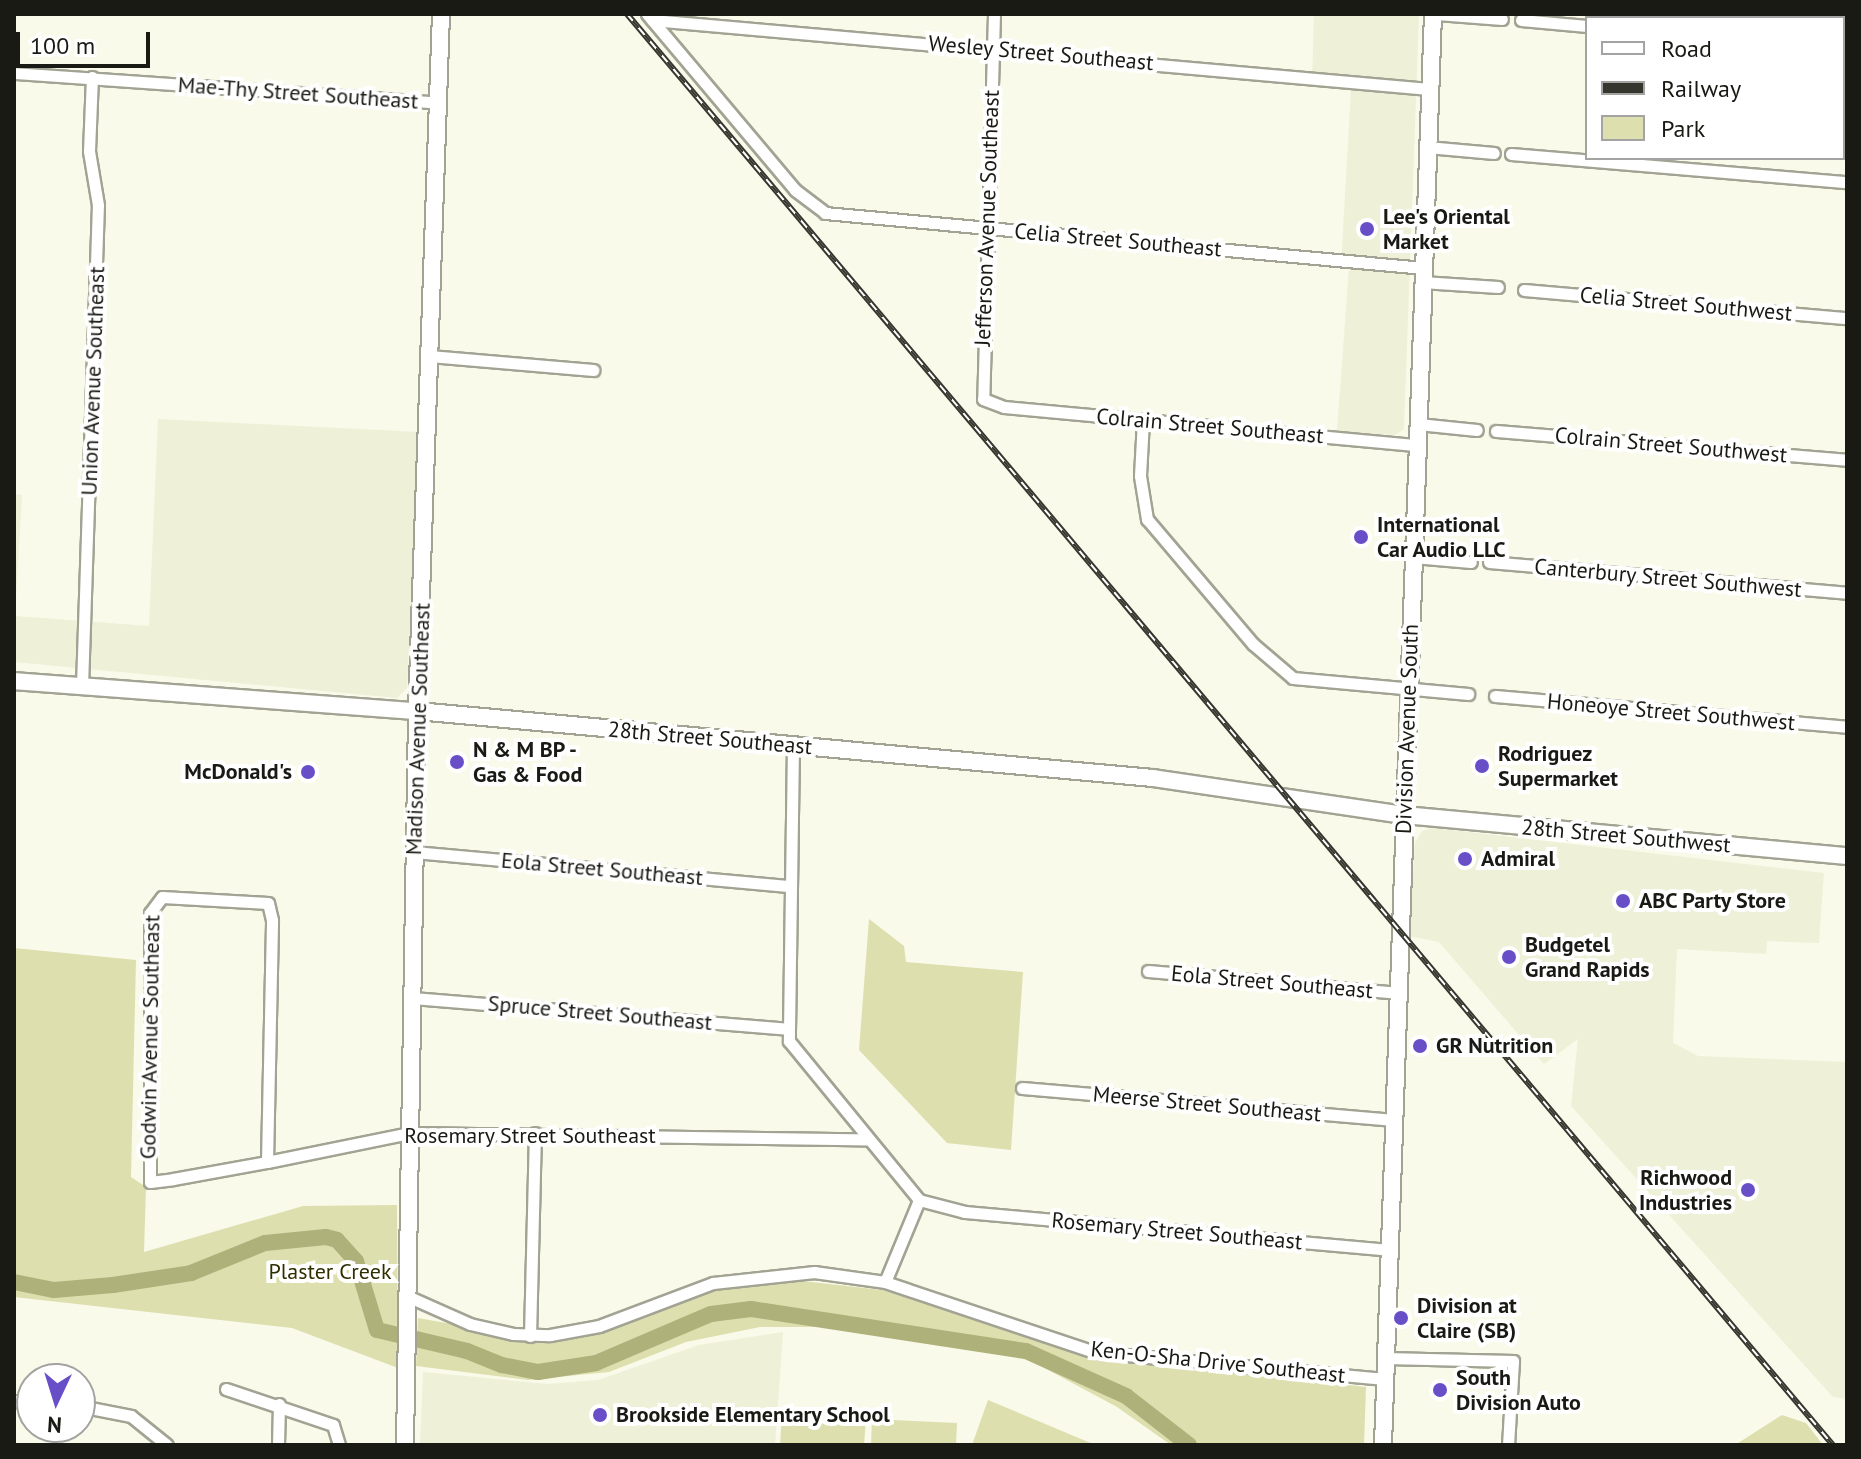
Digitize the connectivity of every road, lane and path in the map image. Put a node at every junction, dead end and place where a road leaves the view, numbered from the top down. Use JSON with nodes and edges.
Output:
{"nodes":[{"id":1,"x":441,"y":14,"type":"edge"},
{"id":2,"x":994,"y":14,"type":"edge"},
{"id":3,"x":1435,"y":14,"type":"edge"},
{"id":4,"x":650,"y":17,"type":"edge"},
{"id":5,"x":1502,"y":19,"type":"dead end"},
{"id":6,"x":1521,"y":20,"type":"dead end"},
{"id":7,"x":1585,"y":26,"type":"edge"},
{"id":8,"x":993,"y":50,"type":"junction"},
{"id":9,"x":14,"y":73,"type":"edge"},
{"id":10,"x":92,"y":77,"type":"junction"},
{"id":11,"x":1429,"y":89,"type":"junction"},
{"id":12,"x":438,"y":103,"type":"junction"},
{"id":13,"x":1427,"y":147,"type":"junction"},
{"id":14,"x":1494,"y":153,"type":"dead end"},
{"id":15,"x":1511,"y":154,"type":"dead end"},
{"id":16,"x":1847,"y":182,"type":"edge"},
{"id":17,"x":986,"y":228,"type":"junction"},
{"id":18,"x":1423,"y":275,"type":"junction"},
{"id":19,"x":1498,"y":287,"type":"dead end"},
{"id":20,"x":1524,"y":290,"type":"dead end"},
{"id":21,"x":1847,"y":318,"type":"edge"},
{"id":22,"x":429,"y":356,"type":"junction"},
{"id":23,"x":593,"y":370,"type":"dead end"},
{"id":24,"x":1004,"y":407,"type":"joint"},
{"id":25,"x":1143,"y":420,"type":"junction"},
{"id":26,"x":1418,"y":424,"type":"junction"},
{"id":27,"x":1477,"y":430,"type":"dead end"},
{"id":28,"x":1496,"y":431,"type":"dead end"},
{"id":29,"x":1417,"y":445,"type":"junction"},
{"id":30,"x":1847,"y":460,"type":"edge"},
{"id":31,"x":1413,"y":557,"type":"junction"},
{"id":32,"x":1471,"y":562,"type":"dead end"},
{"id":33,"x":1489,"y":562,"type":"dead end"},
{"id":34,"x":1847,"y":593,"type":"edge"},
{"id":35,"x":14,"y":681,"type":"edge"},
{"id":36,"x":82,"y":686,"type":"junction"},
{"id":37,"x":1410,"y":689,"type":"junction"},
{"id":38,"x":1468,"y":694,"type":"dead end"},
{"id":39,"x":1495,"y":696,"type":"dead end"},
{"id":40,"x":417,"y":711,"type":"junction"},
{"id":41,"x":1847,"y":727,"type":"edge"},
{"id":42,"x":793,"y":745,"type":"junction"},
{"id":43,"x":1404,"y":815,"type":"junction"},
{"id":44,"x":414,"y":852,"type":"junction"},
{"id":45,"x":1847,"y":856,"type":"edge"},
{"id":46,"x":790,"y":886,"type":"junction"},
{"id":47,"x":1148,"y":971,"type":"dead end"},
{"id":48,"x":1397,"y":993,"type":"junction"},
{"id":49,"x":412,"y":998,"type":"junction"},
{"id":50,"x":788,"y":1029,"type":"junction"},
{"id":51,"x":1022,"y":1088,"type":"dead end"},
{"id":52,"x":1392,"y":1120,"type":"junction"},
{"id":53,"x":410,"y":1133,"type":"junction"},
{"id":54,"x":535,"y":1133,"type":"junction"},
{"id":55,"x":866,"y":1139,"type":"junction"},
{"id":56,"x":267,"y":1162,"type":"junction"},
{"id":57,"x":150,"y":1182,"type":"joint"},
{"id":58,"x":919,"y":1200,"type":"junction"},
{"id":59,"x":1389,"y":1250,"type":"junction"},
{"id":60,"x":885,"y":1282,"type":"junction"},
{"id":61,"x":407,"y":1296,"type":"junction"},
{"id":62,"x":530,"y":1336,"type":"junction"},
{"id":63,"x":1385,"y":1358,"type":"junction"},
{"id":64,"x":1385,"y":1379,"type":"junction"},
{"id":65,"x":226,"y":1389,"type":"dead end"},
{"id":66,"x":279,"y":1404,"type":"junction"},
{"id":67,"x":96,"y":1409,"type":"edge"},
{"id":68,"x":167,"y":1445,"type":"edge"},
{"id":69,"x":278,"y":1445,"type":"edge"},
{"id":70,"x":339,"y":1445,"type":"edge"},
{"id":71,"x":405,"y":1445,"type":"edge"},
{"id":72,"x":1383,"y":1445,"type":"edge"},
{"id":73,"x":1508,"y":1445,"type":"edge"}],
"edges":[{"from":1,"to":12,"type":"main road","name":"Madison Avenue Southeast"},
{"from":2,"to":8,"type":"street","name":"Jefferson Avenue Southeast"},
{"from":3,"to":5,"type":"street"},
{"from":3,"to":11,"type":"main road","name":"Division Avenue South"},
{"from":4,"to":8,"type":"street","name":"Wesley Street Southeast"},
{"from":4,"to":17,"type":"street","name":"Celia Street Southeast"},
{"from":6,"to":7,"type":"street"},
{"from":8,"to":11,"type":"street","name":"Wesley Street Southeast"},
{"from":8,"to":17,"type":"street","name":"Jefferson Avenue Southeast"},
{"from":9,"to":10,"type":"street","name":"Mae-Thy Street Southeast"},
{"from":10,"to":12,"type":"street","name":"Mae-Thy Street Southeast"},
{"from":10,"to":36,"type":"street","name":"Union Avenue Southeast"},
{"from":11,"to":13,"type":"main road","name":"Division Avenue South"},
{"from":12,"to":22,"type":"main road","name":"Madison Avenue Southeast"},
{"from":13,"to":14,"type":"street"},
{"from":13,"to":18,"type":"main road","name":"Division Avenue South"},
{"from":15,"to":16,"type":"street"},
{"from":17,"to":18,"type":"street","name":"Celia Street Southeast"},
{"from":17,"to":24,"type":"street","name":"Jefferson Avenue Southeast"},
{"from":18,"to":19,"type":"street"},
{"from":18,"to":26,"type":"main road","name":"Division Avenue South"},
{"from":20,"to":21,"type":"street","name":"Celia Street Southwest"},
{"from":22,"to":23,"type":"street"},
{"from":22,"to":40,"type":"main road","name":"Madison Avenue Southeast"},
{"from":24,"to":25,"type":"street","name":"Colrain Street Southeast"},
{"from":25,"to":29,"type":"street","name":"Colrain Street Southeast"},
{"from":25,"to":37,"type":"street"},
{"from":26,"to":27,"type":"street"},
{"from":26,"to":29,"type":"main road","name":"Division Avenue South"},
{"from":28,"to":30,"type":"street","name":"Colrain Street Southwest"},
{"from":29,"to":31,"type":"main road","name":"Division Avenue South"},
{"from":31,"to":32,"type":"street"},
{"from":31,"to":37,"type":"main road","name":"Division Avenue South"},
{"from":33,"to":34,"type":"street","name":"Canterbury Street Southwest"},
{"from":35,"to":36,"type":"main road","name":"28th Street Southeast"},
{"from":36,"to":40,"type":"main road","name":"28th Street Southeast"},
{"from":37,"to":38,"type":"street"},
{"from":37,"to":43,"type":"main road","name":"Division Avenue South"},
{"from":39,"to":41,"type":"street","name":"Honeoye Street Southwest"},
{"from":40,"to":42,"type":"main road","name":"28th Street Southeast"},
{"from":40,"to":44,"type":"main road","name":"Madison Avenue Southeast"},
{"from":42,"to":43,"type":"main road","name":"28th Street Southeast"},
{"from":42,"to":46,"type":"street"},
{"from":43,"to":45,"type":"main road","name":"28th Street Southwest"},
{"from":43,"to":48,"type":"main road","name":"Division Avenue South"},
{"from":44,"to":46,"type":"street","name":"Eola Street Southeast"},
{"from":44,"to":49,"type":"main road","name":"Madison Avenue Southeast"},
{"from":46,"to":50,"type":"street"},
{"from":47,"to":48,"type":"street","name":"Eola Street Southeast"},
{"from":48,"to":52,"type":"main road","name":"Division Avenue South"},
{"from":49,"to":50,"type":"street","name":"Spruce Street Southeast"},
{"from":49,"to":53,"type":"main road","name":"Madison Avenue Southeast"},
{"from":50,"to":55,"type":"street"},
{"from":51,"to":52,"type":"street","name":"Meerse Street Southeast"},
{"from":52,"to":59,"type":"main road","name":"Division Avenue South"},
{"from":53,"to":54,"type":"street","name":"Rosemary Street Southeast"},
{"from":53,"to":56,"type":"street","name":"Rosemary Street Southeast"},
{"from":53,"to":61,"type":"main road","name":"Madison Avenue Southeast"},
{"from":54,"to":55,"type":"street","name":"Rosemary Street Southeast"},
{"from":54,"to":62,"type":"street"},
{"from":55,"to":58,"type":"street"},
{"from":56,"to":57,"type":"street","name":"Rosemary Street Southeast"},
{"from":56,"to":57,"type":"street","name":"Godwin Avenue Southeast"},
{"from":58,"to":59,"type":"street","name":"Rosemary Street Southeast"},
{"from":58,"to":60,"type":"street"},
{"from":59,"to":63,"type":"main road","name":"Division Avenue South"},
{"from":60,"to":62,"type":"street","name":"Ken-O-Sha Drive Southeast"},
{"from":60,"to":64,"type":"street","name":"Ken-O-Sha Drive Southeast"},
{"from":61,"to":62,"type":"street","name":"Ken-O-Sha Drive Southeast"},
{"from":61,"to":71,"type":"main road","name":"Madison Avenue Southeast"},
{"from":63,"to":64,"type":"main road","name":"Division Avenue South"},
{"from":63,"to":73,"type":"street"},
{"from":64,"to":72,"type":"main road","name":"Division Avenue South"},
{"from":65,"to":66,"type":"street"},
{"from":66,"to":69,"type":"street"},
{"from":66,"to":70,"type":"street"},
{"from":67,"to":68,"type":"street"}]}
